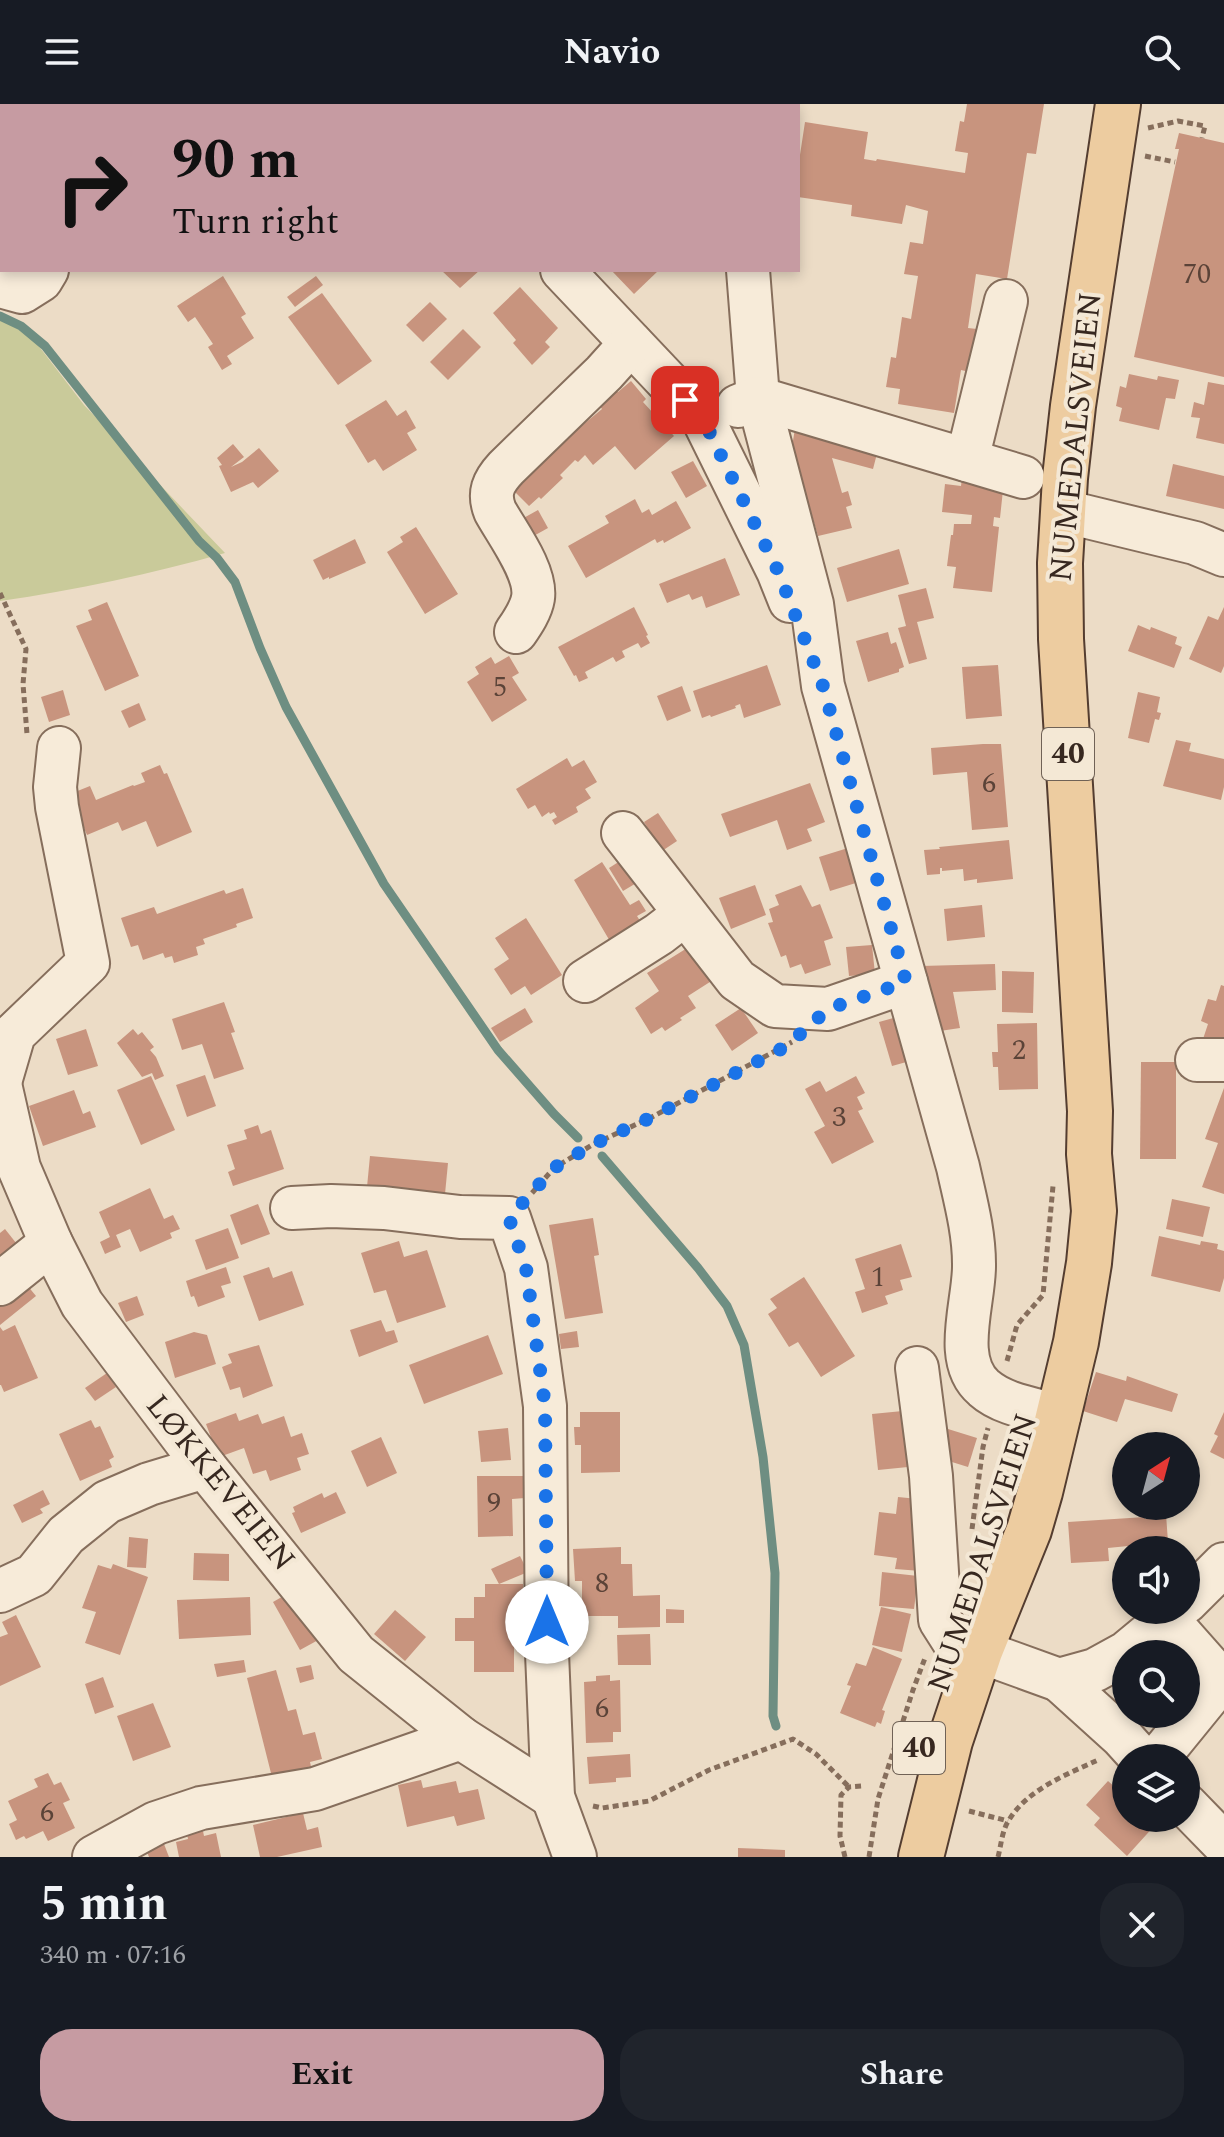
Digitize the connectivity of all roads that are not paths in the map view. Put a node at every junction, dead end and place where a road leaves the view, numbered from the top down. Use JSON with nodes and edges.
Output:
{"nodes":[{"id":1,"x":1133,"y":116,"type":"edge"},
{"id":2,"x":46,"y":272,"type":"edge"},
{"id":3,"x":564,"y":272,"type":"edge"},
{"id":4,"x":748,"y":272,"type":"edge"},
{"id":5,"x":0,"y":286,"type":"edge"},
{"id":6,"x":1006,"y":301,"type":"dead end"},
{"id":7,"x":631,"y":343,"type":"junction"},
{"id":8,"x":758,"y":398,"type":"junction"},
{"id":9,"x":703,"y":419,"type":"junction"},
{"id":10,"x":967,"y":460,"type":"junction"},
{"id":11,"x":1023,"y":477,"type":"dead end"},
{"id":12,"x":1063,"y":511,"type":"junction"},
{"id":13,"x":1224,"y":555,"type":"edge"},
{"id":14,"x":516,"y":632,"type":"dead end"},
{"id":15,"x":823,"y":686,"type":"junction"},
{"id":16,"x":43,"y":748,"type":"road end"},
{"id":17,"x":623,"y":833,"type":"dead end"},
{"id":18,"x":685,"y":914,"type":"junction"},
{"id":19,"x":585,"y":981,"type":"dead end"},
{"id":20,"x":906,"y":982,"type":"junction"},
{"id":21,"x":0,"y":1083,"type":"edge"},
{"id":22,"x":0,"y":1158,"type":"edge"},
{"id":23,"x":32,"y":1199,"type":"junction"},
{"id":24,"x":292,"y":1208,"type":"dead end"},
{"id":25,"x":51,"y":1243,"type":"junction"},
{"id":26,"x":0,"y":1284,"type":"edge"},
{"id":27,"x":917,"y":1368,"type":"dead end"},
{"id":28,"x":1029,"y":1407,"type":"junction"},
{"id":29,"x":205,"y":1467,"type":"junction"},
{"id":30,"x":1224,"y":1564,"type":"edge"},
{"id":31,"x":1200,"y":1588,"type":"edge"},
{"id":32,"x":0,"y":1591,"type":"edge"},
{"id":33,"x":1161,"y":1624,"type":"edge"},
{"id":34,"x":1185,"y":1624,"type":"edge"},
{"id":35,"x":958,"y":1638,"type":"junction"},
{"id":36,"x":1059,"y":1680,"type":"junction"},
{"id":37,"x":461,"y":1738,"type":"junction"},
{"id":38,"x":1127,"y":1744,"type":"edge"},
{"id":39,"x":1169,"y":1744,"type":"edge"},
{"id":40,"x":553,"y":1797,"type":"junction"},
{"id":41,"x":1200,"y":1819,"type":"edge"},
{"id":42,"x":1224,"y":1844,"type":"edge"},
{"id":43,"x":94,"y":1857,"type":"edge"},
{"id":44,"x":575,"y":1857,"type":"edge"},
{"id":45,"x":896,"y":1857,"type":"edge"},
{"id":46,"x":921,"y":1857,"type":"edge"}],
"edges":[{"from":1,"to":12,"type":"main road","name":"NUMEDALSVEIEN","number":"40"},
{"from":2,"to":5,"type":"street"},
{"from":3,"to":7,"type":"street"},
{"from":4,"to":8,"type":"street"},
{"from":6,"to":10,"type":"street"},
{"from":7,"to":9,"type":"street"},
{"from":7,"to":14,"type":"street"},
{"from":8,"to":9,"type":"street"},
{"from":8,"to":10,"type":"street"},
{"from":8,"to":15,"type":"street"},
{"from":9,"to":15,"type":"street"},
{"from":10,"to":11,"type":"street"},
{"from":12,"to":13,"type":"street"},
{"from":12,"to":28,"type":"main road","name":"NUMEDALSVEIEN","number":"40"},
{"from":15,"to":20,"type":"street"},
{"from":16,"to":21,"type":"street","name":"LØKKEVEIEN"},
{"from":17,"to":18,"type":"street"},
{"from":18,"to":19,"type":"street"},
{"from":18,"to":20,"type":"street"},
{"from":20,"to":28,"type":"street"},
{"from":21,"to":23,"type":"street","name":"LØKKEVEIEN"},
{"from":22,"to":23,"type":"street"},
{"from":23,"to":25,"type":"street","name":"LØKKEVEIEN"},
{"from":24,"to":40,"type":"street"},
{"from":25,"to":26,"type":"street"},
{"from":25,"to":29,"type":"street","name":"LØKKEVEIEN"},
{"from":27,"to":35,"type":"street"},
{"from":28,"to":35,"type":"main road","name":"NUMEDALSVEIEN","number":"40"},
{"from":29,"to":32,"type":"street"},
{"from":29,"to":37,"type":"street","name":"LØKKEVEIEN"},
{"from":30,"to":31,"type":"street"},
{"from":33,"to":36,"type":"street"},
{"from":34,"to":39,"type":"street"},
{"from":35,"to":36,"type":"street"},
{"from":35,"to":45,"type":"main road","name":"NUMEDALSVEIEN","number":"40"},
{"from":35,"to":46,"type":"main road","name":"NUMEDALSVEIEN","number":"40"},
{"from":36,"to":38,"type":"street"},
{"from":37,"to":40,"type":"street","name":"LØKKEVEIEN"},
{"from":37,"to":43,"type":"street"},
{"from":40,"to":44,"type":"street"},
{"from":41,"to":42,"type":"street"}]}
